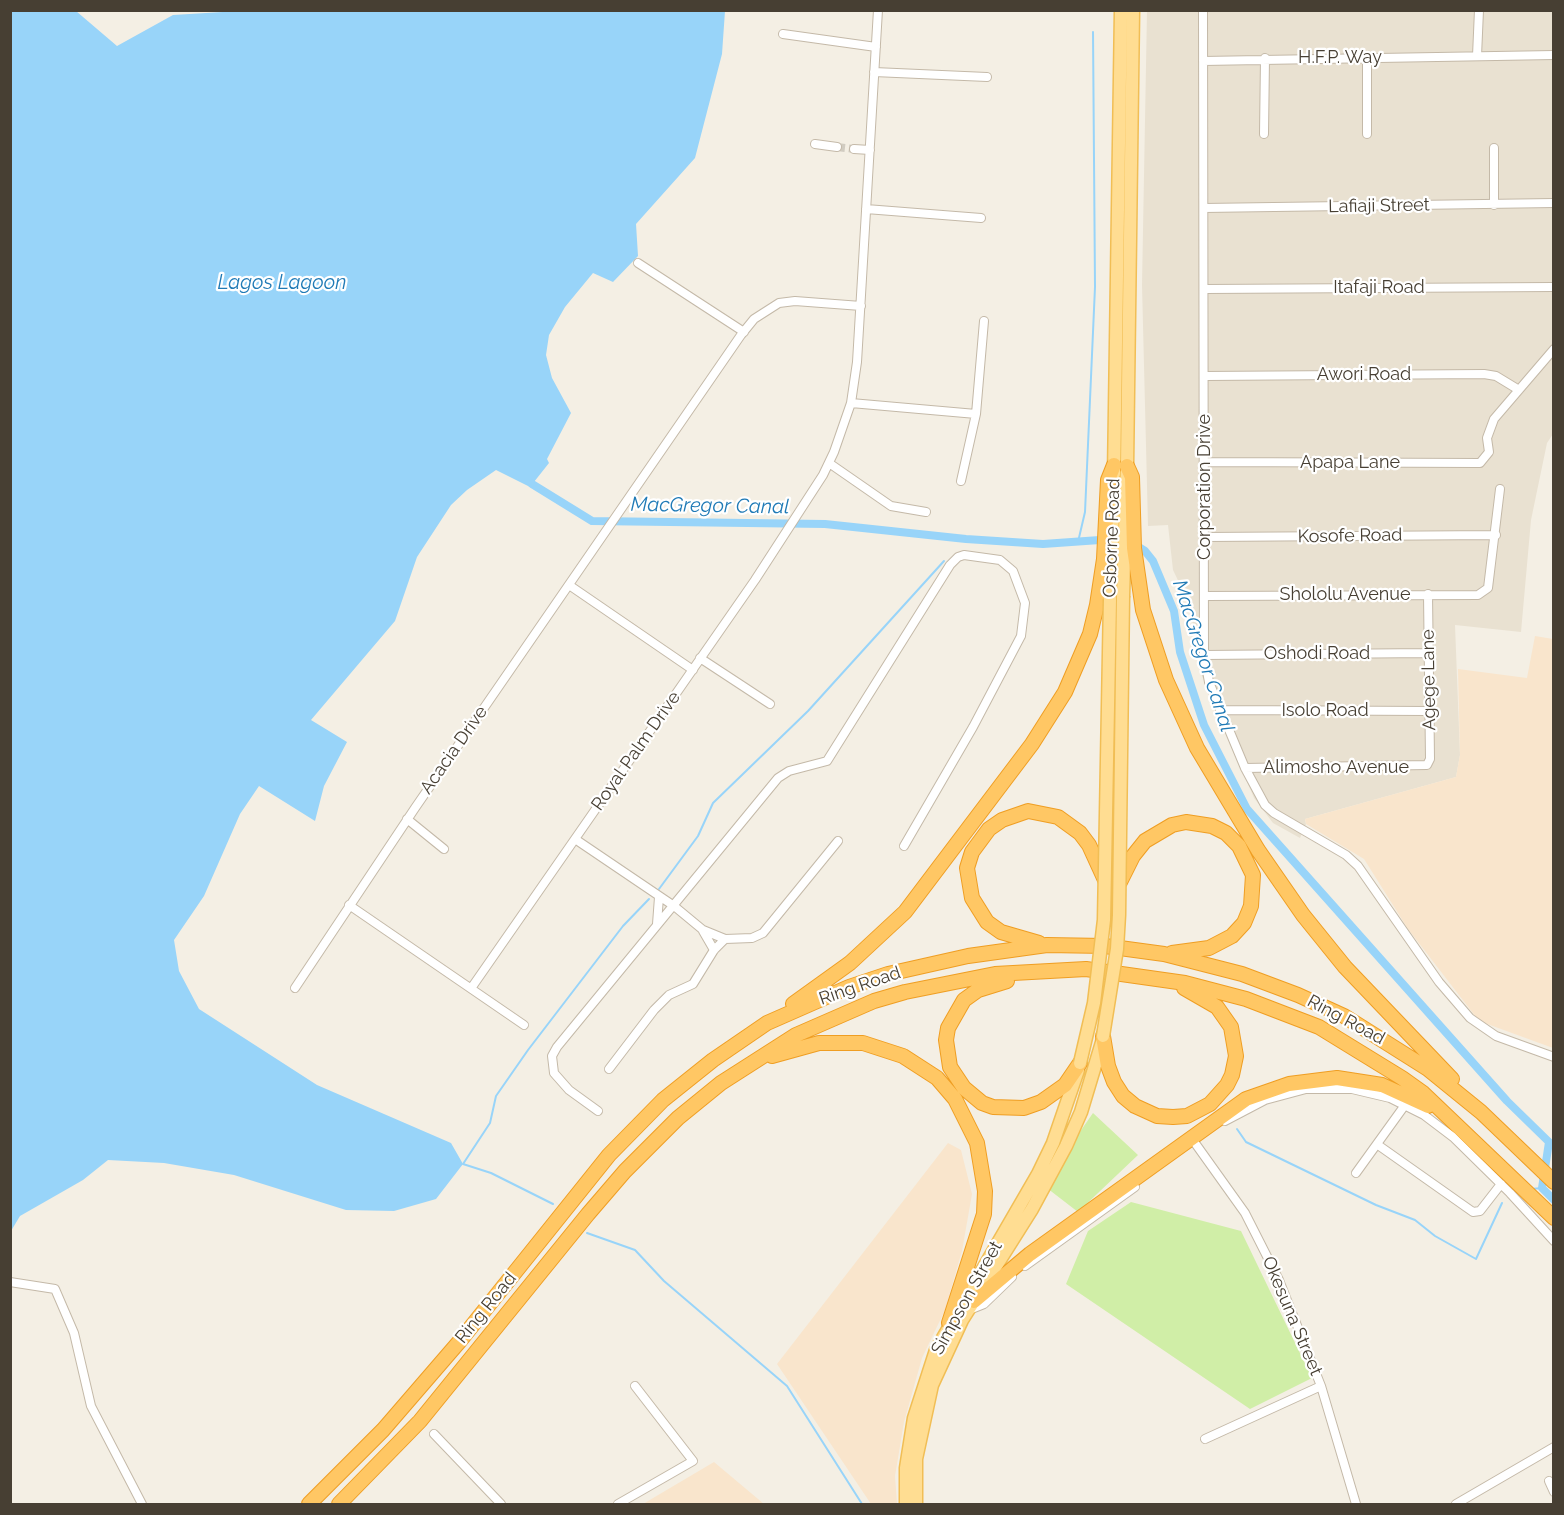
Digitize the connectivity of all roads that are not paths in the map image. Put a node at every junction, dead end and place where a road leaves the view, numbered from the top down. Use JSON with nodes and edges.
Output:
{"nodes":[{"id":1,"x":1121,"y":10,"type":"edge"},
{"id":2,"x":1133,"y":10,"type":"edge"},
{"id":3,"x":1203,"y":10,"type":"edge"},
{"id":4,"x":1479,"y":10,"type":"edge"},
{"id":5,"x":876,"y":11,"type":"edge"},
{"id":6,"x":783,"y":34,"type":"dead end"},
{"id":7,"x":876,"y":47,"type":"junction"},
{"id":8,"x":1554,"y":55,"type":"edge"},
{"id":9,"x":1477,"y":56,"type":"junction"},
{"id":10,"x":1367,"y":57,"type":"junction"},
{"id":11,"x":1265,"y":58,"type":"junction"},
{"id":12,"x":1203,"y":61,"type":"junction"},
{"id":13,"x":874,"y":72,"type":"junction"},
{"id":14,"x":987,"y":77,"type":"dead end"},
{"id":15,"x":1264,"y":134,"type":"dead end"},
{"id":16,"x":1367,"y":134,"type":"dead end"},
{"id":17,"x":815,"y":144,"type":"dead end"},
{"id":18,"x":837,"y":147,"type":"tunnel mouth"},
{"id":19,"x":1494,"y":148,"type":"dead end"},
{"id":20,"x":854,"y":149,"type":"tunnel mouth"},
{"id":21,"x":870,"y":150,"type":"junction"},
{"id":22,"x":1554,"y":203,"type":"edge"},
{"id":23,"x":1494,"y":205,"type":"junction"},
{"id":24,"x":1204,"y":208,"type":"junction"},
{"id":25,"x":866,"y":209,"type":"junction"},
{"id":26,"x":981,"y":218,"type":"dead end"},
{"id":27,"x":638,"y":263,"type":"dead end"},
{"id":28,"x":1554,"y":287,"type":"edge"},
{"id":29,"x":1205,"y":289,"type":"junction"},
{"id":30,"x":861,"y":306,"type":"junction"},
{"id":31,"x":984,"y":321,"type":"dead end"},
{"id":32,"x":744,"y":332,"type":"junction"},
{"id":33,"x":1554,"y":349,"type":"edge"},
{"id":34,"x":1205,"y":376,"type":"junction"},
{"id":35,"x":1519,"y":390,"type":"junction"},
{"id":36,"x":851,"y":403,"type":"junction"},
{"id":37,"x":976,"y":414,"type":"junction"},
{"id":38,"x":1204,"y":462,"type":"junction"},
{"id":39,"x":829,"y":463,"type":"junction"},
{"id":40,"x":1121,"y":465,"type":"junction"},
{"id":41,"x":961,"y":481,"type":"dead end"},
{"id":42,"x":1500,"y":489,"type":"dead end"},
{"id":43,"x":926,"y":512,"type":"dead end"},
{"id":44,"x":1119,"y":520,"type":"junction"},
{"id":45,"x":1496,"y":535,"type":"junction"},
{"id":46,"x":1205,"y":537,"type":"junction"},
{"id":47,"x":1119,"y":559,"type":"junction"},
{"id":48,"x":569,"y":585,"type":"junction"},
{"id":49,"x":1428,"y":594,"type":"junction"},
{"id":50,"x":1204,"y":596,"type":"junction"},
{"id":51,"x":1116,"y":597,"type":"junction"},
{"id":52,"x":1429,"y":653,"type":"junction"},
{"id":53,"x":1204,"y":655,"type":"junction"},
{"id":54,"x":700,"y":658,"type":"junction"},
{"id":55,"x":693,"y":670,"type":"junction"},
{"id":56,"x":770,"y":704,"type":"dead end"},
{"id":57,"x":1220,"y":710,"type":"junction"},
{"id":58,"x":1429,"y":711,"type":"junction"},
{"id":59,"x":1427,"y":765,"type":"joint"},
{"id":60,"x":1245,"y":768,"type":"junction"},
{"id":61,"x":407,"y":819,"type":"junction"},
{"id":62,"x":575,"y":839,"type":"junction"},
{"id":63,"x":838,"y":841,"type":"dead end"},
{"id":64,"x":904,"y":846,"type":"dead end"},
{"id":65,"x":444,"y":849,"type":"dead end"},
{"id":66,"x":1105,"y":880,"type":"junction"},
{"id":67,"x":1120,"y":882,"type":"junction"},
{"id":68,"x":659,"y":897,"type":"junction"},
{"id":69,"x":349,"y":905,"type":"junction"},
{"id":70,"x":674,"y":906,"type":"junction"},
{"id":71,"x":657,"y":924,"type":"junction"},
{"id":72,"x":703,"y":930,"type":"junction"},
{"id":73,"x":725,"y":939,"type":"junction"},
{"id":74,"x":1047,"y":945,"type":"junction"},
{"id":75,"x":714,"y":950,"type":"junction"},
{"id":76,"x":1164,"y":954,"type":"junction"},
{"id":77,"x":1034,"y":972,"type":"junction"},
{"id":78,"x":1168,"y":982,"type":"junction"},
{"id":79,"x":472,"y":987,"type":"junction"},
{"id":80,"x":295,"y":988,"type":"dead end"},
{"id":81,"x":767,"y":1023,"type":"junction"},
{"id":82,"x":524,"y":1025,"type":"dead end"},
{"id":83,"x":1103,"y":1036,"type":"junction"},
{"id":84,"x":1554,"y":1058,"type":"edge"},
{"id":85,"x":1080,"y":1063,"type":"junction"},
{"id":86,"x":745,"y":1066,"type":"junction"},
{"id":87,"x":609,"y":1069,"type":"dead end"},
{"id":88,"x":1405,"y":1105,"type":"junction"},
{"id":89,"x":598,"y":1111,"type":"dead end"},
{"id":90,"x":1481,"y":1112,"type":"junction"},
{"id":91,"x":1457,"y":1124,"type":"junction"},
{"id":92,"x":1195,"y":1143,"type":"junction"},
{"id":93,"x":1378,"y":1145,"type":"junction"},
{"id":94,"x":1356,"y":1173,"type":"dead end"},
{"id":95,"x":1554,"y":1182,"type":"edge"},
{"id":96,"x":1501,"y":1184,"type":"junction"},
{"id":97,"x":1027,"y":1205,"type":"junction"},
{"id":98,"x":1554,"y":1218,"type":"edge"},
{"id":99,"x":1554,"y":1241,"type":"edge"},
{"id":100,"x":10,"y":1282,"type":"edge"},
{"id":101,"x":971,"y":1305,"type":"junction"},
{"id":102,"x":949,"y":1323,"type":"junction"},
{"id":103,"x":635,"y":1386,"type":"dead end"},
{"id":104,"x":1321,"y":1386,"type":"junction"},
{"id":105,"x":434,"y":1434,"type":"dead end"},
{"id":106,"x":1204,"y":1439,"type":"dead end"},
{"id":107,"x":1554,"y":1446,"type":"edge"},
{"id":108,"x":1549,"y":1480,"type":"dead end"},
{"id":109,"x":1554,"y":1492,"type":"edge"},
{"id":110,"x":142,"y":1504,"type":"edge"},
{"id":111,"x":309,"y":1504,"type":"edge"},
{"id":112,"x":339,"y":1504,"type":"edge"},
{"id":113,"x":501,"y":1504,"type":"edge"},
{"id":114,"x":618,"y":1504,"type":"edge"},
{"id":115,"x":906,"y":1504,"type":"edge"},
{"id":116,"x":916,"y":1504,"type":"edge"},
{"id":117,"x":1356,"y":1504,"type":"edge"},
{"id":118,"x":1456,"y":1504,"type":"edge"}],
"edges":[{"from":1,"to":40,"type":"main road","name":"Osborne Road"},
{"from":2,"to":40,"type":"main road","name":"Osborne Road"},
{"from":3,"to":12,"type":"street","name":"Corporation Drive"},
{"from":4,"to":9,"type":"street"},
{"from":5,"to":7,"type":"street","name":"Royal Palm Drive"},
{"from":6,"to":7,"type":"street"},
{"from":7,"to":13,"type":"street","name":"Royal Palm Drive"},
{"from":8,"to":9,"type":"street","name":"H.F.P. Way"},
{"from":9,"to":10,"type":"street","name":"H.F.P. Way"},
{"from":10,"to":11,"type":"street","name":"H.F.P. Way"},
{"from":10,"to":16,"type":"street"},
{"from":11,"to":12,"type":"street","name":"H.F.P. Way"},
{"from":11,"to":15,"type":"street"},
{"from":12,"to":24,"type":"street","name":"Corporation Drive"},
{"from":13,"to":14,"type":"street"},
{"from":13,"to":21,"type":"street","name":"Royal Palm Drive"},
{"from":17,"to":18,"type":"street"},
{"from":19,"to":23,"type":"street"},
{"from":20,"to":21,"type":"street"},
{"from":21,"to":25,"type":"street","name":"Royal Palm Drive"},
{"from":22,"to":23,"type":"street","name":"Lafiaji Street"},
{"from":23,"to":24,"type":"street","name":"Lafiaji Street"},
{"from":24,"to":29,"type":"street","name":"Corporation Drive"},
{"from":25,"to":26,"type":"street"},
{"from":25,"to":30,"type":"street","name":"Royal Palm Drive"},
{"from":27,"to":32,"type":"street"},
{"from":28,"to":29,"type":"street","name":"Itafaji Road"},
{"from":29,"to":34,"type":"street","name":"Corporation Drive"},
{"from":30,"to":32,"type":"street","name":"Acacia Drive"},
{"from":30,"to":36,"type":"street","name":"Royal Palm Drive"},
{"from":31,"to":37,"type":"street"},
{"from":32,"to":48,"type":"street","name":"Acacia Drive"},
{"from":33,"to":35,"type":"street"},
{"from":34,"to":35,"type":"street","name":"Awori Road"},
{"from":34,"to":38,"type":"street","name":"Corporation Drive"},
{"from":35,"to":38,"type":"street","name":"Apapa Lane"},
{"from":36,"to":37,"type":"street"},
{"from":36,"to":39,"type":"street","name":"Royal Palm Drive"},
{"from":37,"to":41,"type":"street"},
{"from":38,"to":46,"type":"street","name":"Corporation Drive"},
{"from":39,"to":43,"type":"street"},
{"from":39,"to":54,"type":"street","name":"Royal Palm Drive"},
{"from":40,"to":44,"type":"highway"},
{"from":40,"to":44,"type":"highway"},
{"from":42,"to":45,"type":"street"},
{"from":44,"to":47,"type":"highway"},
{"from":44,"to":47,"type":"highway"},
{"from":45,"to":46,"type":"street","name":"Kosofe Road"},
{"from":45,"to":49,"type":"street","name":"Shololu Avenue"},
{"from":46,"to":50,"type":"street","name":"Corporation Drive"},
{"from":47,"to":51,"type":"main road","name":"Osborne Road"},
{"from":47,"to":81,"type":"highway"},
{"from":47,"to":90,"type":"highway"},
{"from":48,"to":55,"type":"street"},
{"from":48,"to":61,"type":"street","name":"Acacia Drive"},
{"from":49,"to":50,"type":"street","name":"Shololu Avenue"},
{"from":49,"to":52,"type":"street","name":"Agege Lane"},
{"from":50,"to":53,"type":"street","name":"Corporation Drive"},
{"from":51,"to":66,"type":"main road","name":"Osborne Road","bridge":true},
{"from":51,"to":67,"type":"main road","name":"Osborne Road","bridge":true},
{"from":52,"to":53,"type":"street","name":"Oshodi Road"},
{"from":52,"to":58,"type":"street","name":"Agege Lane"},
{"from":53,"to":57,"type":"street","name":"Corporation Drive"},
{"from":54,"to":55,"type":"street","name":"Royal Palm Drive"},
{"from":54,"to":56,"type":"street"},
{"from":55,"to":62,"type":"street","name":"Royal Palm Drive"},
{"from":57,"to":58,"type":"street","name":"Isolo Road"},
{"from":57,"to":60,"type":"street","name":"Corporation Drive"},
{"from":58,"to":59,"type":"street","name":"Agege Lane"},
{"from":59,"to":60,"type":"street","name":"Alimosho Avenue"},
{"from":60,"to":84,"type":"street","name":"Corporation Drive"},
{"from":61,"to":65,"type":"street"},
{"from":61,"to":69,"type":"street","name":"Acacia Drive"},
{"from":62,"to":68,"type":"street"},
{"from":62,"to":79,"type":"street","name":"Royal Palm Drive"},
{"from":63,"to":73,"type":"street"},
{"from":64,"to":70,"type":"street"},
{"from":66,"to":74,"type":"highway"},
{"from":66,"to":85,"type":"main road","name":"Osborne Road","bridge":true},
{"from":67,"to":76,"type":"highway"},
{"from":67,"to":83,"type":"main road","name":"Osborne Road","bridge":true},
{"from":68,"to":70,"type":"street"},
{"from":68,"to":71,"type":"street"},
{"from":69,"to":79,"type":"street"},
{"from":69,"to":80,"type":"street","name":"Acacia Drive"},
{"from":70,"to":71,"type":"street"},
{"from":70,"to":72,"type":"street"},
{"from":71,"to":89,"type":"street"},
{"from":72,"to":73,"type":"street"},
{"from":72,"to":75,"type":"street"},
{"from":73,"to":75,"type":"street"},
{"from":74,"to":76,"type":"highway","name":"Ring Road"},
{"from":74,"to":81,"type":"highway","name":"Ring Road"},
{"from":75,"to":87,"type":"street"},
{"from":76,"to":90,"type":"highway","name":"Ring Road"},
{"from":77,"to":78,"type":"highway","name":"Ring Road"},
{"from":77,"to":85,"type":"highway"},
{"from":77,"to":86,"type":"highway","name":"Ring Road"},
{"from":78,"to":83,"type":"highway"},
{"from":78,"to":91,"type":"highway","name":"Ring Road"},
{"from":79,"to":82,"type":"street"},
{"from":81,"to":111,"type":"highway","name":"Ring Road"},
{"from":83,"to":97,"type":"main road","name":"Osborne Road"},
{"from":85,"to":97,"type":"main road","name":"Osborne Road"},
{"from":86,"to":102,"type":"highway"},
{"from":86,"to":112,"type":"highway","name":"Ring Road"},
{"from":88,"to":92,"type":"street"},
{"from":88,"to":93,"type":"street"},
{"from":88,"to":96,"type":"street"},
{"from":90,"to":95,"type":"highway","name":"Ring Road"},
{"from":91,"to":98,"type":"highway","name":"Ring Road"},
{"from":91,"to":101,"type":"highway"},
{"from":92,"to":101,"type":"street"},
{"from":92,"to":104,"type":"street","name":"Okesuna Street"},
{"from":93,"to":94,"type":"street"},
{"from":93,"to":96,"type":"street"},
{"from":96,"to":99,"type":"street"},
{"from":97,"to":101,"type":"main road"},
{"from":97,"to":102,"type":"main road","name":"Simpson Street"},
{"from":100,"to":110,"type":"street"},
{"from":101,"to":116,"type":"main road"},
{"from":102,"to":115,"type":"main road","name":"Simpson Street"},
{"from":103,"to":114,"type":"street"},
{"from":104,"to":106,"type":"street"},
{"from":104,"to":117,"type":"street","name":"Okesuna Street"},
{"from":105,"to":113,"type":"street"},
{"from":107,"to":118,"type":"street"},
{"from":108,"to":109,"type":"street"}]}
